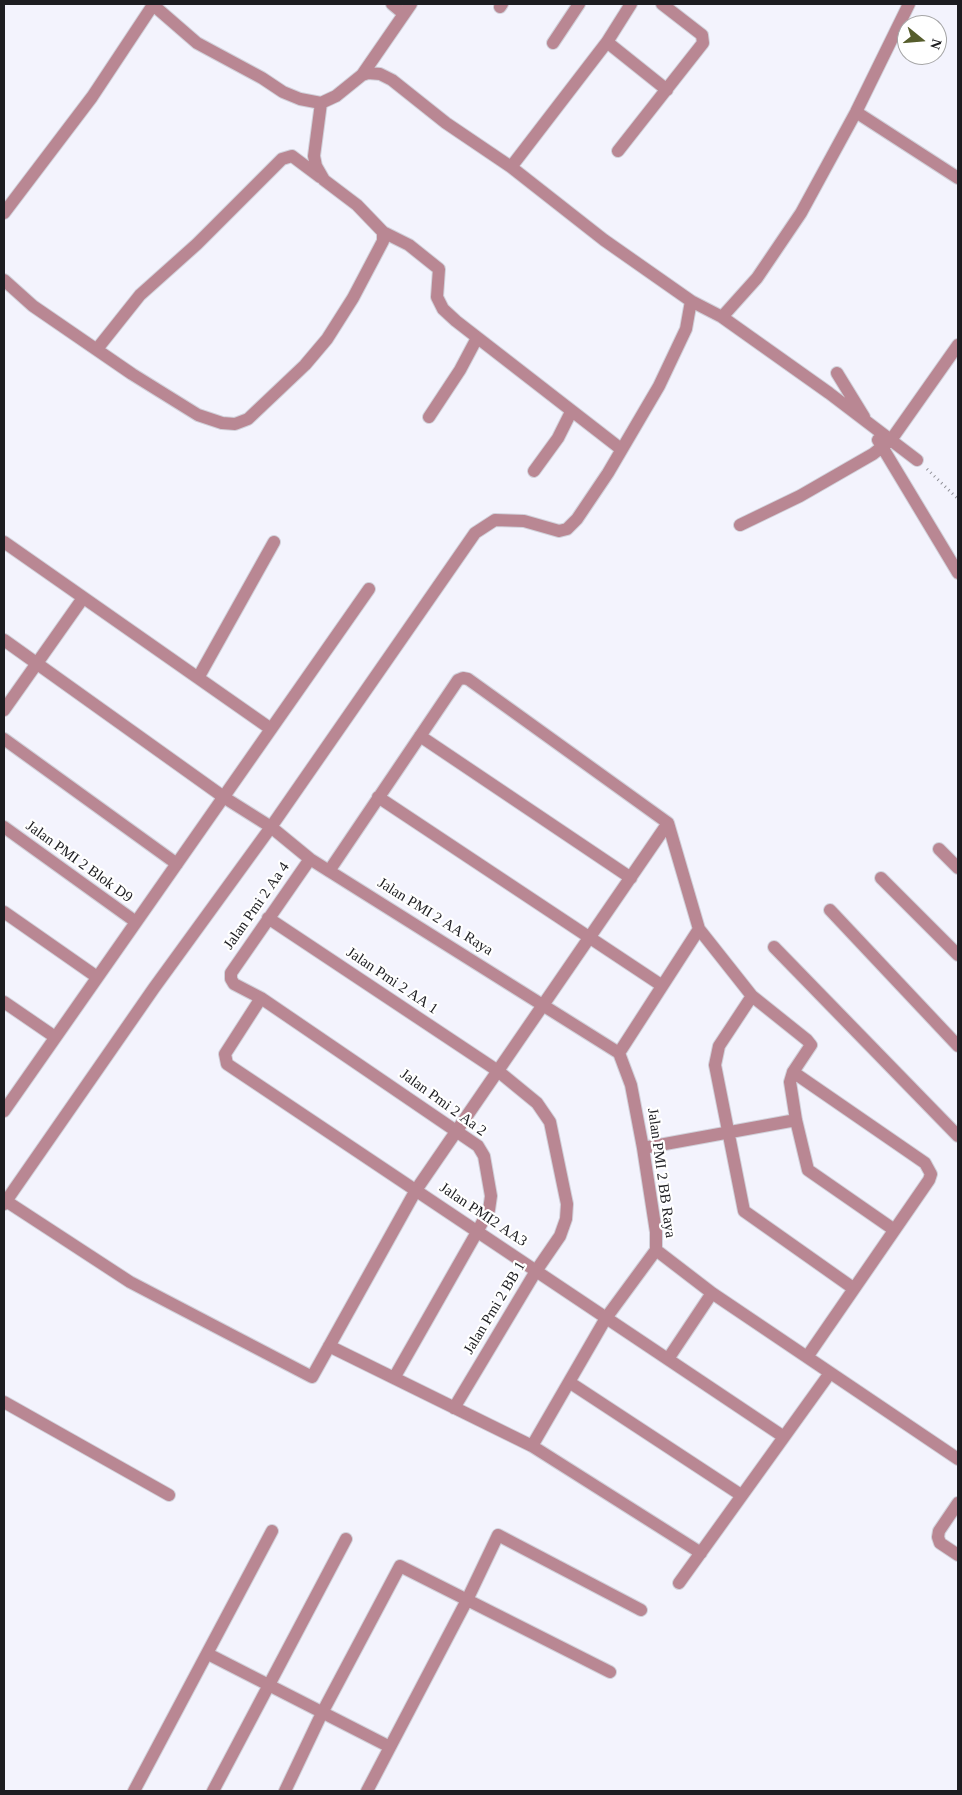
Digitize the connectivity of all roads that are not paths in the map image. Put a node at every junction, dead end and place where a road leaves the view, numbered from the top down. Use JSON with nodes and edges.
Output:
{"nodes":[{"id":1,"x":152,"y":4,"type":"edge"},
{"id":2,"x":392,"y":4,"type":"edge"},
{"id":3,"x":579,"y":4,"type":"edge"},
{"id":4,"x":631,"y":4,"type":"edge"},
{"id":5,"x":662,"y":4,"type":"edge"},
{"id":6,"x":909,"y":4,"type":"edge"},
{"id":7,"x":408,"y":9,"type":"edge"},
{"id":8,"x":607,"y":42,"type":"junction"},
{"id":9,"x":553,"y":43,"type":"dead end"},
{"id":10,"x":362,"y":75,"type":"junction"},
{"id":11,"x":667,"y":90,"type":"junction"},
{"id":12,"x":321,"y":103,"type":"junction"},
{"id":13,"x":856,"y":112,"type":"junction"},
{"id":14,"x":618,"y":151,"type":"dead end"},
{"id":15,"x":511,"y":166,"type":"junction"},
{"id":16,"x":958,"y":178,"type":"edge"},
{"id":17,"x":324,"y":180,"type":"junction"},
{"id":18,"x":4,"y":213,"type":"edge"},
{"id":19,"x":383,"y":232,"type":"junction"},
{"id":20,"x":4,"y":280,"type":"edge"},
{"id":21,"x":691,"y":301,"type":"junction"},
{"id":22,"x":722,"y":317,"type":"junction"},
{"id":23,"x":477,"y":338,"type":"junction"},
{"id":24,"x":958,"y":345,"type":"edge"},
{"id":25,"x":97,"y":349,"type":"junction"},
{"id":26,"x":837,"y":373,"type":"dead end"},
{"id":27,"x":571,"y":412,"type":"junction"},
{"id":28,"x":429,"y":417,"type":"dead end"},
{"id":29,"x":891,"y":440,"type":"junction"},
{"id":30,"x":621,"y":449,"type":"junction"},
{"id":31,"x":917,"y":460,"type":"road end"},
{"id":32,"x":534,"y":471,"type":"dead end"},
{"id":33,"x":740,"y":526,"type":"dead end"},
{"id":34,"x":4,"y":542,"type":"edge"},
{"id":35,"x":274,"y":542,"type":"dead end"},
{"id":36,"x":958,"y":573,"type":"edge"},
{"id":37,"x":369,"y":589,"type":"dead end"},
{"id":38,"x":84,"y":598,"type":"junction"},
{"id":39,"x":4,"y":640,"type":"edge"},
{"id":40,"x":37,"y":662,"type":"junction"},
{"id":41,"x":198,"y":678,"type":"junction"},
{"id":42,"x":4,"y":710,"type":"edge"},
{"id":43,"x":271,"y":729,"type":"junction"},
{"id":44,"x":420,"y":736,"type":"junction"},
{"id":45,"x":4,"y":739,"type":"edge"},
{"id":46,"x":378,"y":797,"type":"junction"},
{"id":47,"x":225,"y":798,"type":"junction"},
{"id":48,"x":668,"y":823,"type":"junction"},
{"id":49,"x":4,"y":827,"type":"edge"},
{"id":50,"x":271,"y":827,"type":"junction"},
{"id":51,"x":939,"y":849,"type":"dead end"},
{"id":52,"x":310,"y":859,"type":"junction"},
{"id":53,"x":177,"y":864,"type":"junction"},
{"id":54,"x":958,"y":868,"type":"edge"},
{"id":55,"x":329,"y":871,"type":"junction"},
{"id":56,"x":631,"y":878,"type":"junction"},
{"id":57,"x":881,"y":878,"type":"dead end"},
{"id":58,"x":830,"y":910,"type":"dead end"},
{"id":59,"x":4,"y":912,"type":"edge"},
{"id":60,"x":268,"y":918,"type":"junction"},
{"id":61,"x":136,"y":922,"type":"junction"},
{"id":62,"x":699,"y":929,"type":"junction"},
{"id":63,"x":590,"y":938,"type":"junction"},
{"id":64,"x":774,"y":947,"type":"dead end"},
{"id":65,"x":958,"y":955,"type":"edge"},
{"id":66,"x":231,"y":972,"type":"joint"},
{"id":67,"x":97,"y":978,"type":"junction"},
{"id":68,"x":661,"y":985,"type":"junction"},
{"id":69,"x":752,"y":996,"type":"junction"},
{"id":70,"x":261,"y":998,"type":"junction"},
{"id":71,"x":4,"y":1002,"type":"edge"},
{"id":72,"x":542,"y":1004,"type":"junction"},
{"id":73,"x":55,"y":1037,"type":"junction"},
{"id":74,"x":958,"y":1046,"type":"edge"},
{"id":75,"x":619,"y":1053,"type":"junction"},
{"id":76,"x":498,"y":1071,"type":"junction"},
{"id":77,"x":793,"y":1072,"type":"junction"},
{"id":78,"x":9,"y":1092,"type":"edge"},
{"id":79,"x":4,"y":1111,"type":"edge"},
{"id":80,"x":796,"y":1120,"type":"junction"},
{"id":81,"x":457,"y":1130,"type":"junction"},
{"id":82,"x":727,"y":1131,"type":"junction"},
{"id":83,"x":958,"y":1136,"type":"edge"},
{"id":84,"x":643,"y":1148,"type":"junction"},
{"id":85,"x":416,"y":1190,"type":"junction"},
{"id":86,"x":5,"y":1203,"type":"edge"},
{"id":87,"x":893,"y":1229,"type":"junction"},
{"id":88,"x":477,"y":1232,"type":"junction"},
{"id":89,"x":656,"y":1250,"type":"junction"},
{"id":90,"x":536,"y":1271,"type":"junction"},
{"id":91,"x":853,"y":1288,"type":"junction"},
{"id":92,"x":712,"y":1293,"type":"junction"},
{"id":93,"x":606,"y":1318,"type":"junction"},
{"id":94,"x":329,"y":1346,"type":"junction"},
{"id":95,"x":807,"y":1357,"type":"junction"},
{"id":96,"x":668,"y":1359,"type":"junction"},
{"id":97,"x":830,"y":1372,"type":"junction"},
{"id":98,"x":394,"y":1378,"type":"junction"},
{"id":99,"x":569,"y":1382,"type":"junction"},
{"id":100,"x":4,"y":1402,"type":"edge"},
{"id":101,"x":454,"y":1408,"type":"junction"},
{"id":102,"x":784,"y":1437,"type":"junction"},
{"id":103,"x":532,"y":1446,"type":"junction"},
{"id":104,"x":958,"y":1460,"type":"edge"},
{"id":105,"x":169,"y":1495,"type":"dead end"},
{"id":106,"x":742,"y":1495,"type":"junction"},
{"id":107,"x":958,"y":1503,"type":"edge"},
{"id":108,"x":272,"y":1530,"type":"dead end"},
{"id":109,"x":346,"y":1539,"type":"dead end"},
{"id":110,"x":700,"y":1553,"type":"junction"},
{"id":111,"x":958,"y":1555,"type":"edge"},
{"id":112,"x":679,"y":1583,"type":"dead end"},
{"id":113,"x":467,"y":1600,"type":"junction"},
{"id":114,"x":641,"y":1610,"type":"dead end"},
{"id":115,"x":208,"y":1654,"type":"junction"},
{"id":116,"x":610,"y":1672,"type":"dead end"},
{"id":117,"x":269,"y":1685,"type":"junction"},
{"id":118,"x":322,"y":1713,"type":"junction"},
{"id":119,"x":390,"y":1747,"type":"junction"},
{"id":120,"x":134,"y":1791,"type":"edge"},
{"id":121,"x":213,"y":1791,"type":"edge"},
{"id":122,"x":285,"y":1791,"type":"edge"},
{"id":123,"x":367,"y":1791,"type":"edge"}],
"edges":[{"from":1,"to":12,"type":"street"},
{"from":1,"to":18,"type":"street"},
{"from":2,"to":7,"type":"street"},
{"from":3,"to":9,"type":"street"},
{"from":4,"to":8,"type":"street"},
{"from":5,"to":11,"type":"street"},
{"from":6,"to":13,"type":"street"},
{"from":7,"to":10,"type":"street"},
{"from":8,"to":11,"type":"street"},
{"from":8,"to":15,"type":"street"},
{"from":10,"to":12,"type":"street"},
{"from":10,"to":15,"type":"street"},
{"from":11,"to":14,"type":"street"},
{"from":12,"to":17,"type":"street"},
{"from":13,"to":16,"type":"street"},
{"from":13,"to":22,"type":"street"},
{"from":15,"to":21,"type":"street"},
{"from":17,"to":19,"type":"street"},
{"from":17,"to":25,"type":"street"},
{"from":19,"to":23,"type":"street"},
{"from":19,"to":25,"type":"street"},
{"from":20,"to":25,"type":"street"},
{"from":21,"to":22,"type":"street"},
{"from":21,"to":30,"type":"street"},
{"from":22,"to":29,"type":"street"},
{"from":23,"to":27,"type":"street"},
{"from":23,"to":28,"type":"street"},
{"from":24,"to":29,"type":"street"},
{"from":26,"to":36,"type":"street"},
{"from":27,"to":30,"type":"street"},
{"from":27,"to":32,"type":"street"},
{"from":29,"to":31,"type":"street"},
{"from":29,"to":33,"type":"street"},
{"from":30,"to":50,"type":"street"},
{"from":34,"to":38,"type":"street"},
{"from":35,"to":41,"type":"street"},
{"from":37,"to":43,"type":"street"},
{"from":38,"to":40,"type":"street"},
{"from":38,"to":41,"type":"street"},
{"from":39,"to":40,"type":"street","name":"Jalan PMI 2 AA Raya"},
{"from":40,"to":42,"type":"street"},
{"from":40,"to":47,"type":"street","name":"Jalan PMI 2 AA Raya"},
{"from":41,"to":43,"type":"street"},
{"from":43,"to":47,"type":"street"},
{"from":44,"to":46,"type":"street"},
{"from":44,"to":48,"type":"street"},
{"from":44,"to":56,"type":"street"},
{"from":45,"to":53,"type":"street"},
{"from":46,"to":55,"type":"street"},
{"from":46,"to":63,"type":"street"},
{"from":47,"to":50,"type":"street","name":"Jalan PMI 2 AA Raya"},
{"from":47,"to":53,"type":"street"},
{"from":48,"to":56,"type":"street"},
{"from":48,"to":62,"type":"street"},
{"from":49,"to":61,"type":"street","name":"Jalan PMI 2 Blok D9"},
{"from":50,"to":52,"type":"street","name":"Jalan PMI 2 AA Raya"},
{"from":50,"to":86,"type":"street"},
{"from":51,"to":54,"type":"street"},
{"from":52,"to":55,"type":"street","name":"Jalan PMI 2 AA Raya"},
{"from":52,"to":60,"type":"street","name":"Jalan Pmi 2 Aa 4"},
{"from":53,"to":61,"type":"street"},
{"from":55,"to":72,"type":"street","name":"Jalan PMI 2 AA Raya"},
{"from":56,"to":63,"type":"street"},
{"from":57,"to":65,"type":"street"},
{"from":58,"to":74,"type":"street"},
{"from":59,"to":67,"type":"street"},
{"from":60,"to":66,"type":"street","name":"Jalan Pmi 2 Aa 4"},
{"from":60,"to":76,"type":"street","name":"Jalan Pmi 2 AA 1"},
{"from":61,"to":67,"type":"street"},
{"from":62,"to":68,"type":"street"},
{"from":62,"to":69,"type":"street"},
{"from":63,"to":68,"type":"street"},
{"from":63,"to":72,"type":"street"},
{"from":64,"to":83,"type":"street"},
{"from":66,"to":70,"type":"street","name":"Jalan Pmi 2 Aa 2"},
{"from":67,"to":73,"type":"street"},
{"from":68,"to":75,"type":"street"},
{"from":69,"to":77,"type":"street"},
{"from":69,"to":82,"type":"street"},
{"from":70,"to":81,"type":"street","name":"Jalan Pmi 2 Aa 2"},
{"from":70,"to":85,"type":"street","name":"Jalan PMI2 AA3"},
{"from":71,"to":73,"type":"street"},
{"from":72,"to":75,"type":"street"},
{"from":72,"to":76,"type":"street"},
{"from":73,"to":78,"type":"street"},
{"from":75,"to":84,"type":"street","name":"Jalan PMI 2 BB Raya"},
{"from":76,"to":81,"type":"street"},
{"from":76,"to":90,"type":"street","name":"Jalan Pmi 2 BB 1"},
{"from":77,"to":80,"type":"street"},
{"from":77,"to":87,"type":"street"},
{"from":78,"to":79,"type":"street"},
{"from":80,"to":82,"type":"street"},
{"from":80,"to":87,"type":"street"},
{"from":81,"to":85,"type":"street"},
{"from":81,"to":88,"type":"street","name":"Jalan Pmi 2 Aa 2"},
{"from":82,"to":84,"type":"street"},
{"from":82,"to":91,"type":"street"},
{"from":84,"to":89,"type":"street","name":"Jalan PMI 2 BB Raya"},
{"from":85,"to":88,"type":"street","name":"Jalan PMI2 AA3"},
{"from":85,"to":94,"type":"street"},
{"from":86,"to":94,"type":"street"},
{"from":87,"to":91,"type":"street"},
{"from":88,"to":90,"type":"street","name":"Jalan PMI2 AA3"},
{"from":88,"to":98,"type":"street","name":"Jalan Pmi 2 Aa 2"},
{"from":89,"to":92,"type":"street"},
{"from":89,"to":93,"type":"street","name":"Jalan PMI 2 BB Raya"},
{"from":90,"to":93,"type":"street","name":"Jalan PMI2 AA3"},
{"from":90,"to":101,"type":"street","name":"Jalan Pmi 2 BB 1"},
{"from":91,"to":95,"type":"street"},
{"from":92,"to":95,"type":"street"},
{"from":92,"to":96,"type":"street"},
{"from":93,"to":96,"type":"street","name":"Jalan PMI2 AA3"},
{"from":93,"to":99,"type":"street","name":"Jalan PMI 2 BB Raya"},
{"from":94,"to":98,"type":"street"},
{"from":95,"to":97,"type":"street"},
{"from":96,"to":102,"type":"street","name":"Jalan PMI2 AA3"},
{"from":97,"to":102,"type":"street"},
{"from":97,"to":104,"type":"street"},
{"from":98,"to":101,"type":"street"},
{"from":99,"to":103,"type":"street","name":"Jalan PMI 2 BB Raya"},
{"from":99,"to":106,"type":"street"},
{"from":100,"to":105,"type":"street"},
{"from":101,"to":103,"type":"street"},
{"from":102,"to":106,"type":"street"},
{"from":103,"to":110,"type":"street"},
{"from":106,"to":110,"type":"street"},
{"from":107,"to":111,"type":"street"},
{"from":108,"to":115,"type":"street"},
{"from":109,"to":117,"type":"street"},
{"from":110,"to":112,"type":"street"},
{"from":113,"to":114,"type":"street"},
{"from":113,"to":116,"type":"street"},
{"from":113,"to":118,"type":"street"},
{"from":113,"to":119,"type":"street"},
{"from":115,"to":117,"type":"street"},
{"from":115,"to":120,"type":"street"},
{"from":117,"to":118,"type":"street"},
{"from":117,"to":121,"type":"street"},
{"from":118,"to":119,"type":"street"},
{"from":118,"to":122,"type":"street"},
{"from":119,"to":123,"type":"street"}]}
